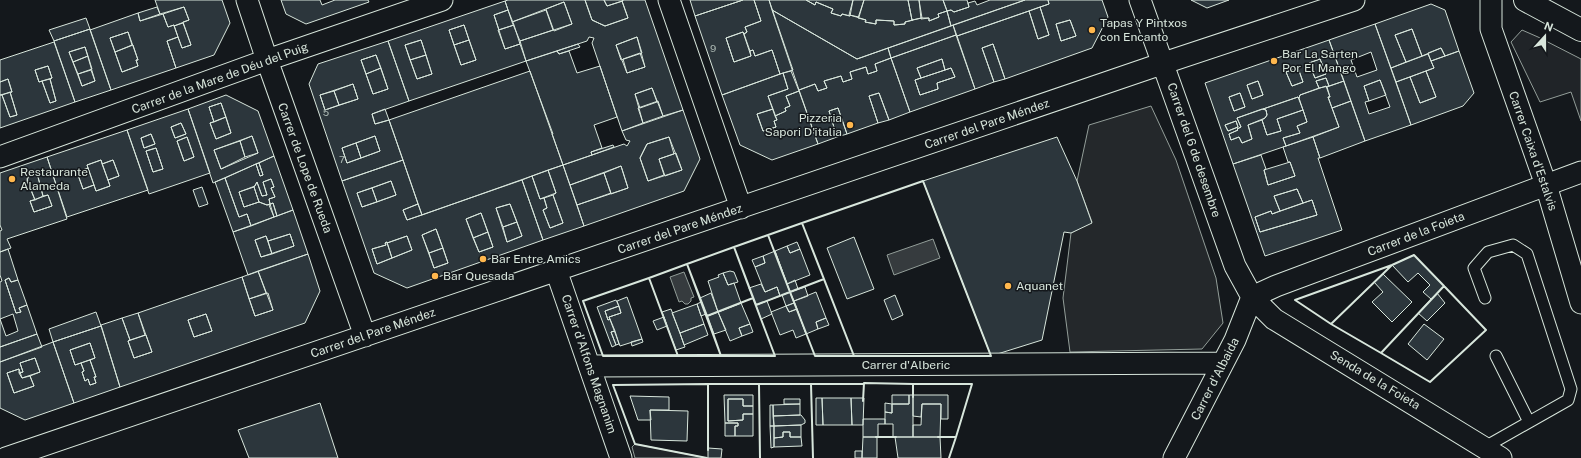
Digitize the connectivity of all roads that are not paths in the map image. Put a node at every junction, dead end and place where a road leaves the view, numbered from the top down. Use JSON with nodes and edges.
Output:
{"nodes":[{"id":1,"x":247,"y":0,"type":"edge"},
{"id":2,"x":442,"y":0,"type":"edge"},
{"id":3,"x":669,"y":0,"type":"edge"},
{"id":4,"x":1140,"y":0,"type":"edge"},
{"id":5,"x":1354,"y":0,"type":"edge"},
{"id":6,"x":1491,"y":0,"type":"edge"},
{"id":7,"x":1525,"y":0,"type":"edge"},
{"id":8,"x":1581,"y":30,"type":"edge"},
{"id":9,"x":267,"y":60,"type":"junction"},
{"id":10,"x":1164,"y":63,"type":"junction"},
{"id":11,"x":0,"y":157,"type":"edge"},
{"id":12,"x":1581,"y":172,"type":"edge"},
{"id":13,"x":1546,"y":185,"type":"junction"},
{"id":14,"x":741,"y":208,"type":"junction"},
{"id":15,"x":556,"y":270,"type":"junction"},
{"id":16,"x":1252,"y":297,"type":"junction"},
{"id":17,"x":1485,"y":298,"type":"dead end"},
{"id":18,"x":1581,"y":303,"type":"edge"},
{"id":19,"x":365,"y":336,"type":"junction"},
{"id":20,"x":1496,"y":356,"type":"dead end"},
{"id":21,"x":1223,"y":363,"type":"junction"},
{"id":22,"x":589,"y":366,"type":"junction"},
{"id":23,"x":1529,"y":422,"type":"junction"},
{"id":24,"x":1493,"y":453,"type":"edge"},
{"id":25,"x":6,"y":458,"type":"edge"},
{"id":26,"x":621,"y":458,"type":"edge"},
{"id":27,"x":1174,"y":458,"type":"edge"}],
"edges":[{"from":1,"to":9,"type":"street","name":"Carrer de Lope de Rueda"},
{"from":2,"to":9,"type":"street","name":"Carrer de la Mare de Déu del Puig"},
{"from":3,"to":14,"type":"street"},
{"from":4,"to":10,"type":"street","name":"Carrer del 6 de desembre"},
{"from":5,"to":10,"type":"street","name":"Carrer del Pare Méndez"},
{"from":6,"to":13,"type":"street","name":"Carrer Caixa d'Estalvis"},
{"from":7,"to":8,"type":"street"},
{"from":9,"to":11,"type":"street","name":"Carrer de la Mare de Déu del Puig"},
{"from":9,"to":19,"type":"street","name":"Carrer de Lope de Rueda"},
{"from":10,"to":14,"type":"street","name":"Carrer del Pare Méndez"},
{"from":10,"to":16,"type":"street","name":"Carrer del 6 de desembre"},
{"from":12,"to":13,"type":"street","name":"Carrer de la Foieta"},
{"from":13,"to":16,"type":"street","name":"Carrer de la Foieta"},
{"from":13,"to":18,"type":"street","name":"Carrer Caixa d'Estalvis"},
{"from":14,"to":15,"type":"street","name":"Carrer del Pare Méndez"},
{"from":15,"to":19,"type":"street","name":"Carrer del Pare Méndez"},
{"from":15,"to":22,"type":"street","name":"Carrer d'Alfons Magnanim"},
{"from":16,"to":21,"type":"street","name":"Carrer d'Albaida"},
{"from":16,"to":24,"type":"street","name":"Senda de la Foieta"},
{"from":17,"to":23,"type":"lane"},
{"from":19,"to":25,"type":"street","name":"Carrer del Pare Méndez"},
{"from":20,"to":23,"type":"lane"},
{"from":21,"to":22,"type":"street","name":"Carrer d'Alberic"},
{"from":21,"to":27,"type":"street","name":"Carrer d'Albaida"},
{"from":22,"to":26,"type":"street","name":"Carrer d'Alfons Magnanim"},
{"from":23,"to":24,"type":"lane"}]}
